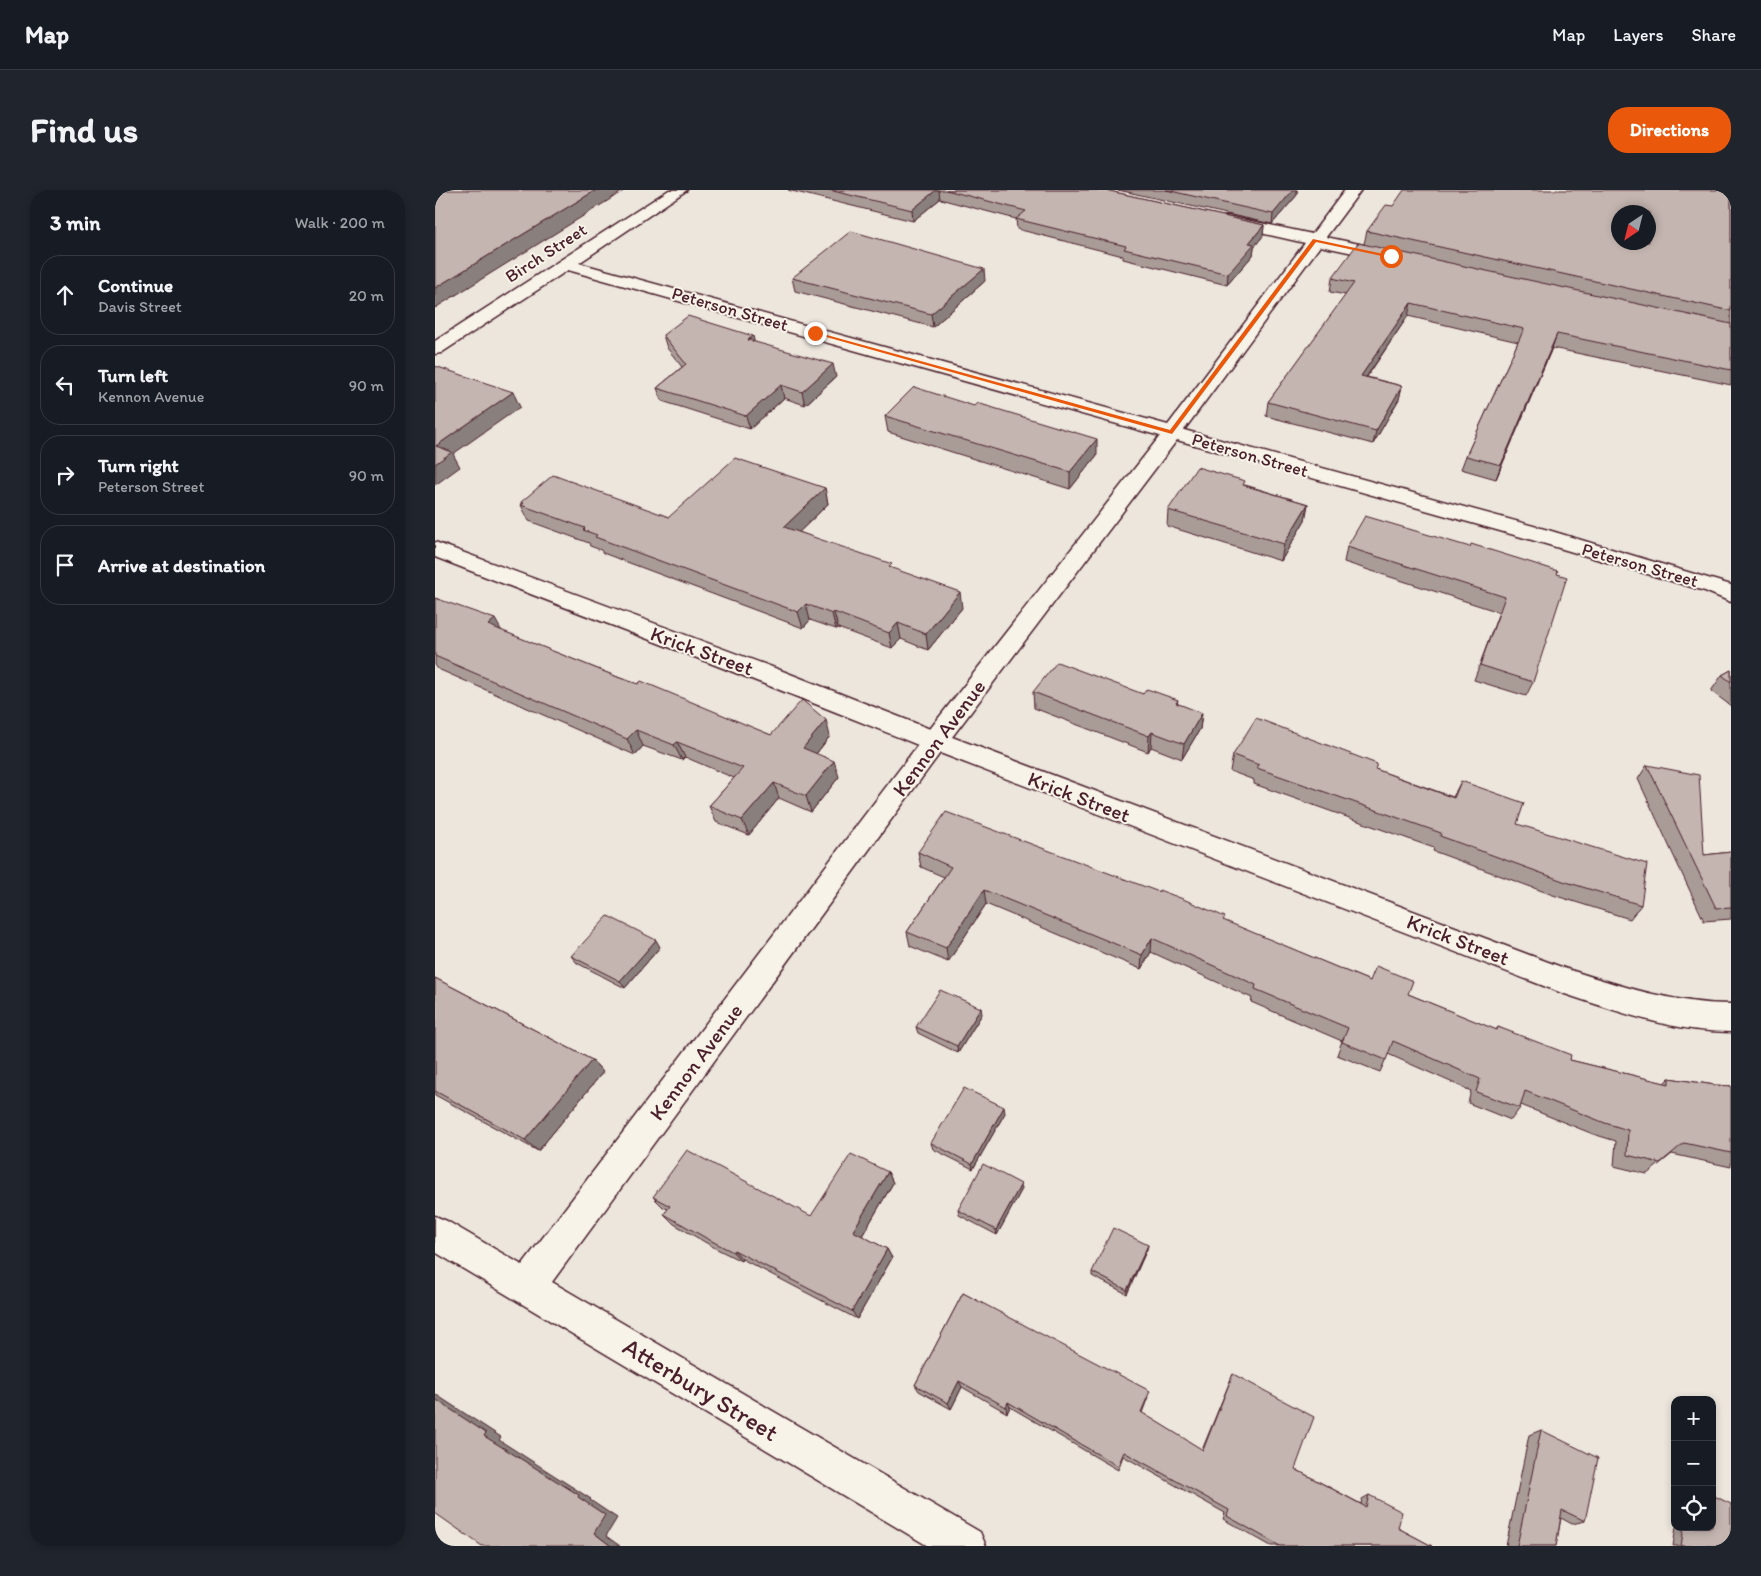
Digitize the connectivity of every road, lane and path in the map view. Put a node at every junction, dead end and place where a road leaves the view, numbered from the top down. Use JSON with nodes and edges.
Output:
{"nodes":[{"id":1,"x":679,"y":190,"type":"edge"},
{"id":2,"x":1353,"y":190,"type":"edge"},
{"id":3,"x":1212,"y":218,"type":"edge"},
{"id":4,"x":1315,"y":240,"type":"junction"},
{"id":5,"x":1410,"y":261,"type":"edge"},
{"id":6,"x":565,"y":264,"type":"junction"},
{"id":7,"x":435,"y":349,"type":"edge"},
{"id":8,"x":1172,"y":432,"type":"junction"},
{"id":9,"x":435,"y":549,"type":"edge"},
{"id":10,"x":1731,"y":594,"type":"edge"},
{"id":11,"x":935,"y":741,"type":"junction"},
{"id":12,"x":1731,"y":1018,"type":"edge"},
{"id":13,"x":435,"y":1233,"type":"edge"},
{"id":14,"x":527,"y":1287,"type":"junction"},
{"id":15,"x":966,"y":1546,"type":"edge"}],
"edges":[{"from":1,"to":6,"type":"street","name":"Birch Street"},
{"from":2,"to":4,"type":"street","name":"Kennon Avenue"},
{"from":3,"to":4,"type":"street"},
{"from":4,"to":5,"type":"street"},
{"from":4,"to":8,"type":"street","name":"Kennon Avenue"},
{"from":6,"to":7,"type":"street","name":"Birch Street"},
{"from":6,"to":8,"type":"street","name":"Peterson Street"},
{"from":8,"to":10,"type":"street","name":"Peterson Street"},
{"from":8,"to":11,"type":"street","name":"Kennon Avenue"},
{"from":9,"to":11,"type":"street","name":"Krick Street"},
{"from":11,"to":12,"type":"street","name":"Krick Street"},
{"from":11,"to":14,"type":"street","name":"Kennon Avenue"},
{"from":13,"to":14,"type":"street","name":"Atterbury Street"},
{"from":14,"to":15,"type":"street","name":"Atterbury Street"}]}
